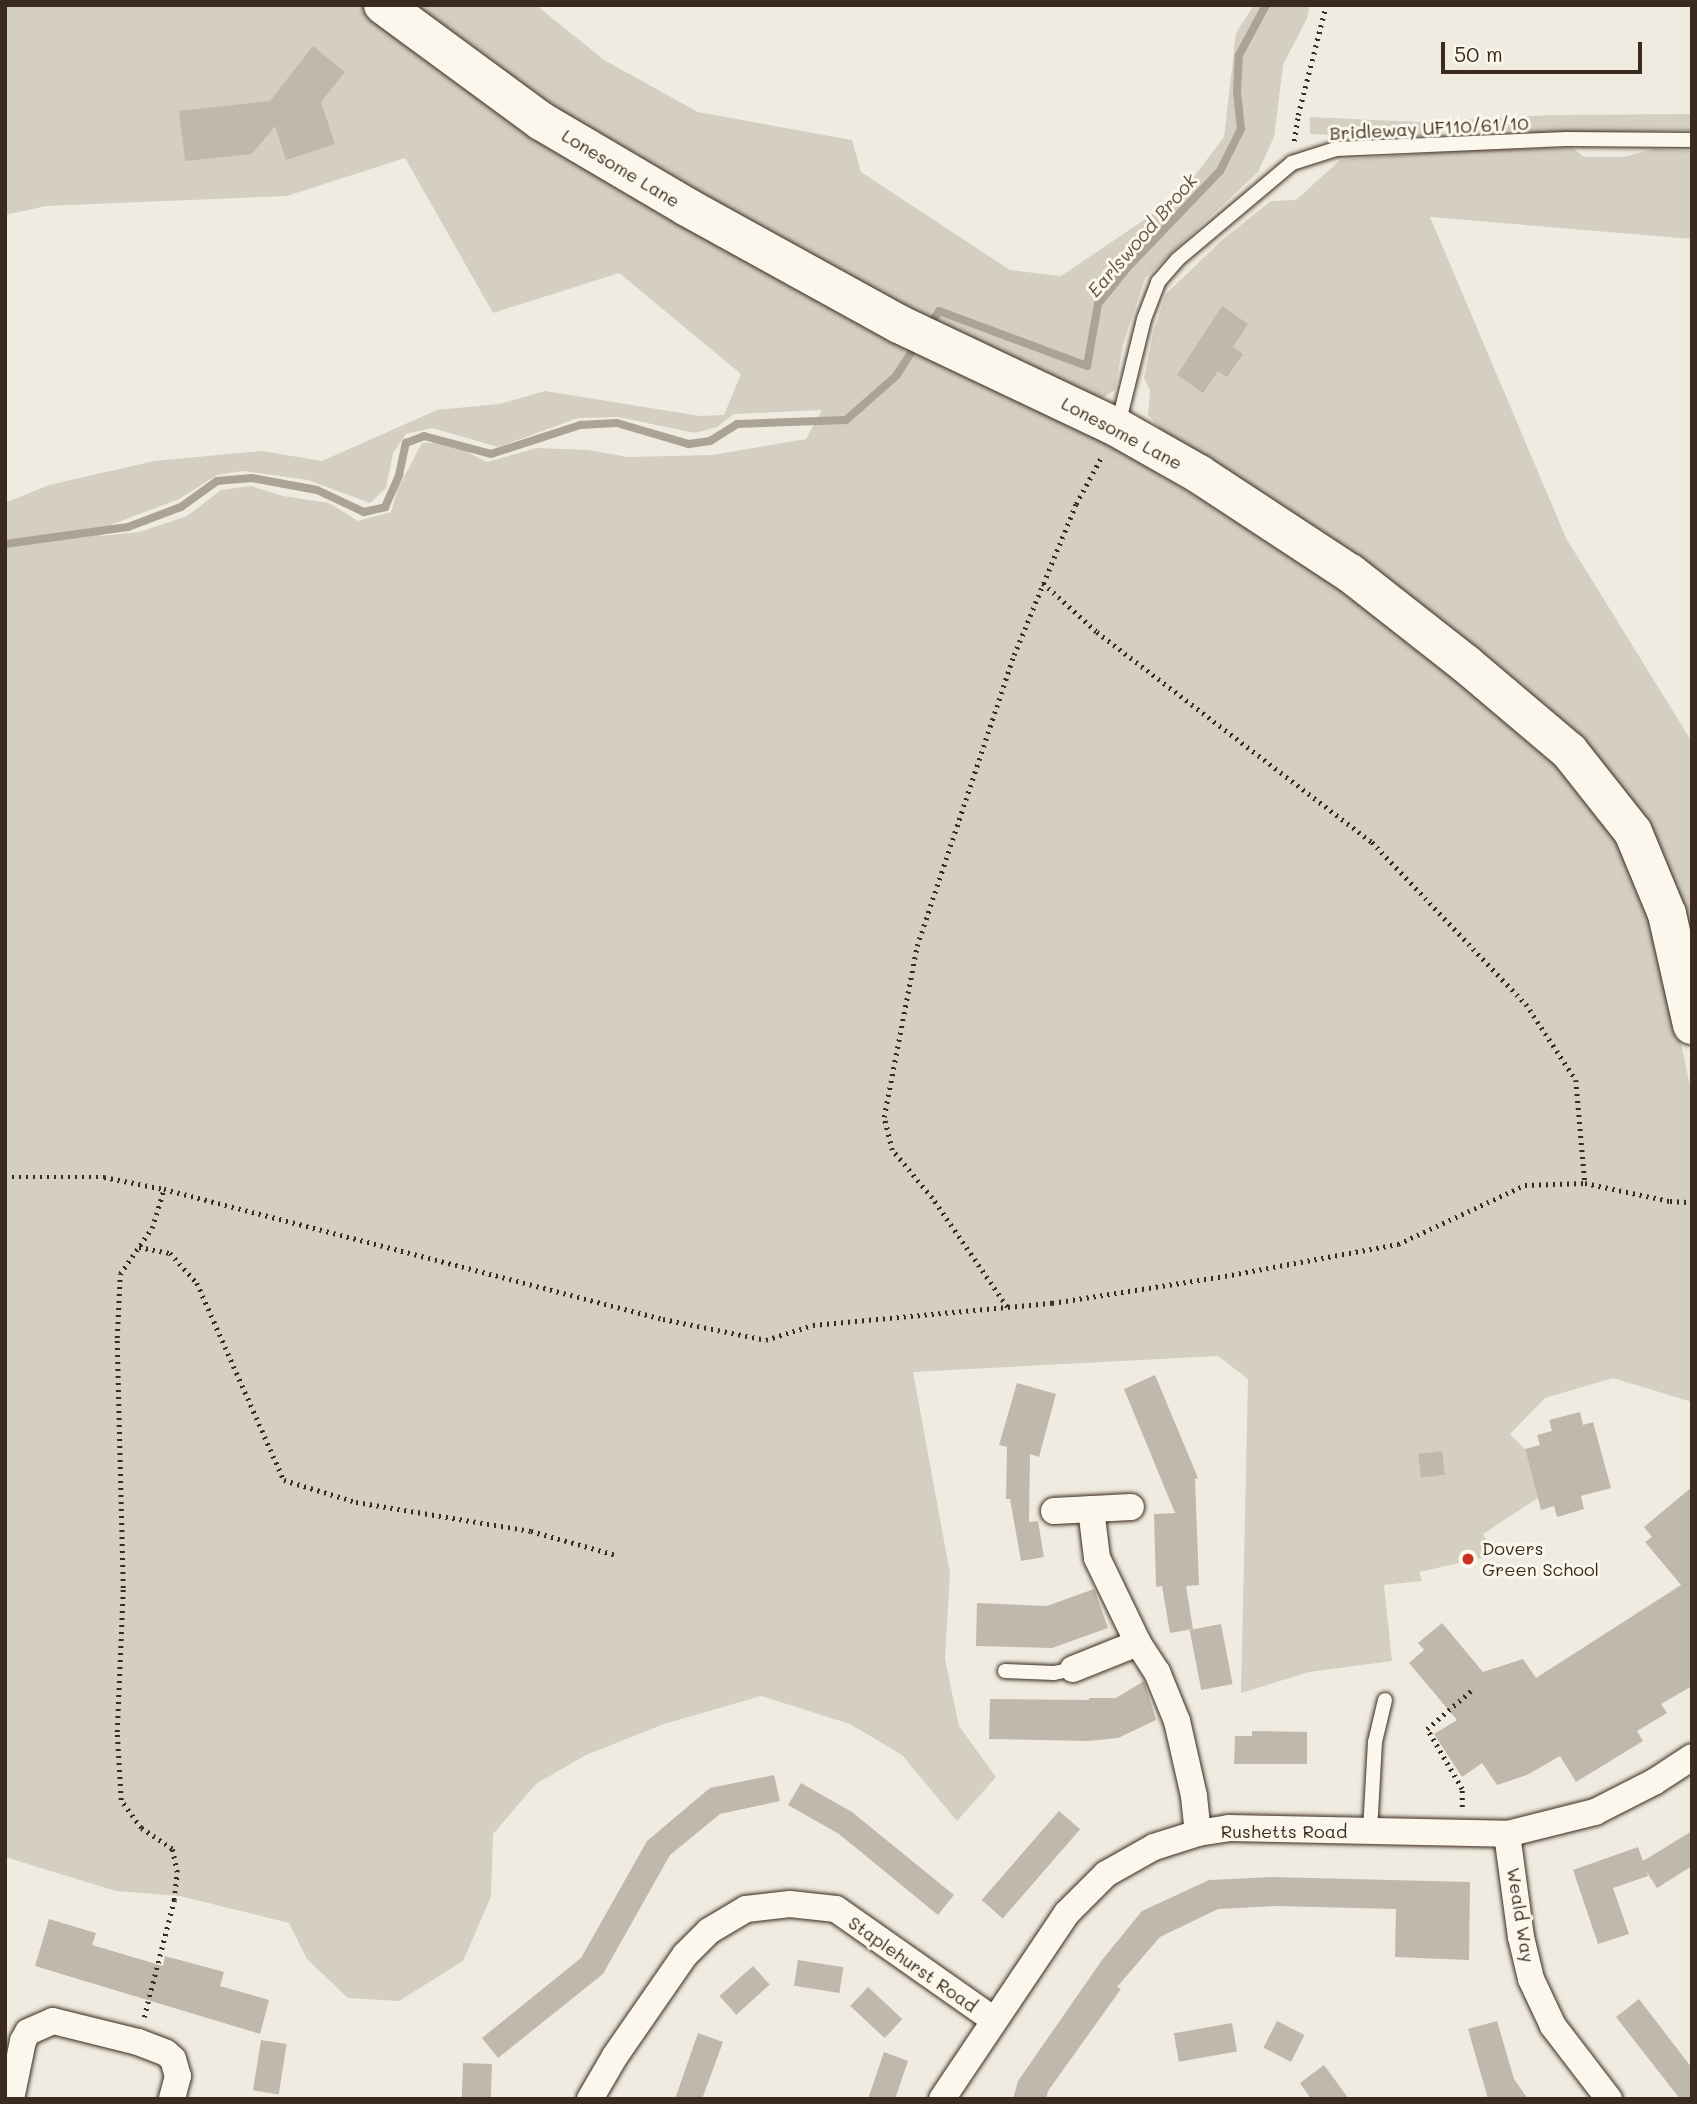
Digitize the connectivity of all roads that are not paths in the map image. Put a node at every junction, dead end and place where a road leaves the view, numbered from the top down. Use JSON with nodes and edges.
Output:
{"nodes":[{"id":1,"x":383,"y":5,"type":"edge"},
{"id":2,"x":1692,"y":140,"type":"edge"},
{"id":3,"x":1118,"y":428,"type":"junction"},
{"id":4,"x":1692,"y":1025,"type":"edge"},
{"id":5,"x":1130,"y":1507,"type":"dead end"},
{"id":6,"x":1091,"y":1509,"type":"junction"},
{"id":7,"x":1054,"y":1511,"type":"dead end"},
{"id":8,"x":1138,"y":1643,"type":"junction"},
{"id":9,"x":1073,"y":1669,"type":"joint"},
{"id":10,"x":1005,"y":1671,"type":"dead end"},
{"id":11,"x":1385,"y":1700,"type":"dead end"},
{"id":12,"x":1692,"y":1757,"type":"edge"},
{"id":13,"x":1370,"y":1831,"type":"junction"},
{"id":14,"x":1198,"y":1833,"type":"junction"},
{"id":15,"x":1507,"y":1834,"type":"junction"},
{"id":16,"x":994,"y":2020,"type":"junction"},
{"id":17,"x":11,"y":2099,"type":"edge"},
{"id":18,"x":172,"y":2099,"type":"edge"},
{"id":19,"x":590,"y":2099,"type":"edge"},
{"id":20,"x":942,"y":2099,"type":"edge"},
{"id":21,"x":1609,"y":2099,"type":"edge"}],
"edges":[{"from":1,"to":3,"type":"street","name":"Lonesome Lane"},
{"from":2,"to":3,"type":"lane","name":"Bridleway UF110/61/10"},
{"from":3,"to":4,"type":"street","name":"Lonesome Lane"},
{"from":5,"to":6,"type":"street"},
{"from":6,"to":7,"type":"street"},
{"from":6,"to":8,"type":"street"},
{"from":8,"to":9,"type":"street"},
{"from":8,"to":14,"type":"street"},
{"from":9,"to":10,"type":"lane"},
{"from":11,"to":13,"type":"lane"},
{"from":12,"to":15,"type":"street","name":"Rushetts Road"},
{"from":13,"to":14,"type":"street","name":"Rushetts Road"},
{"from":13,"to":15,"type":"street","name":"Rushetts Road"},
{"from":14,"to":16,"type":"street","name":"Rushetts Road"},
{"from":15,"to":21,"type":"street","name":"Weald Way"},
{"from":16,"to":19,"type":"street","name":"Staplehurst Road"},
{"from":16,"to":20,"type":"street","name":"Rushetts Road"},
{"from":17,"to":18,"type":"street"}]}
